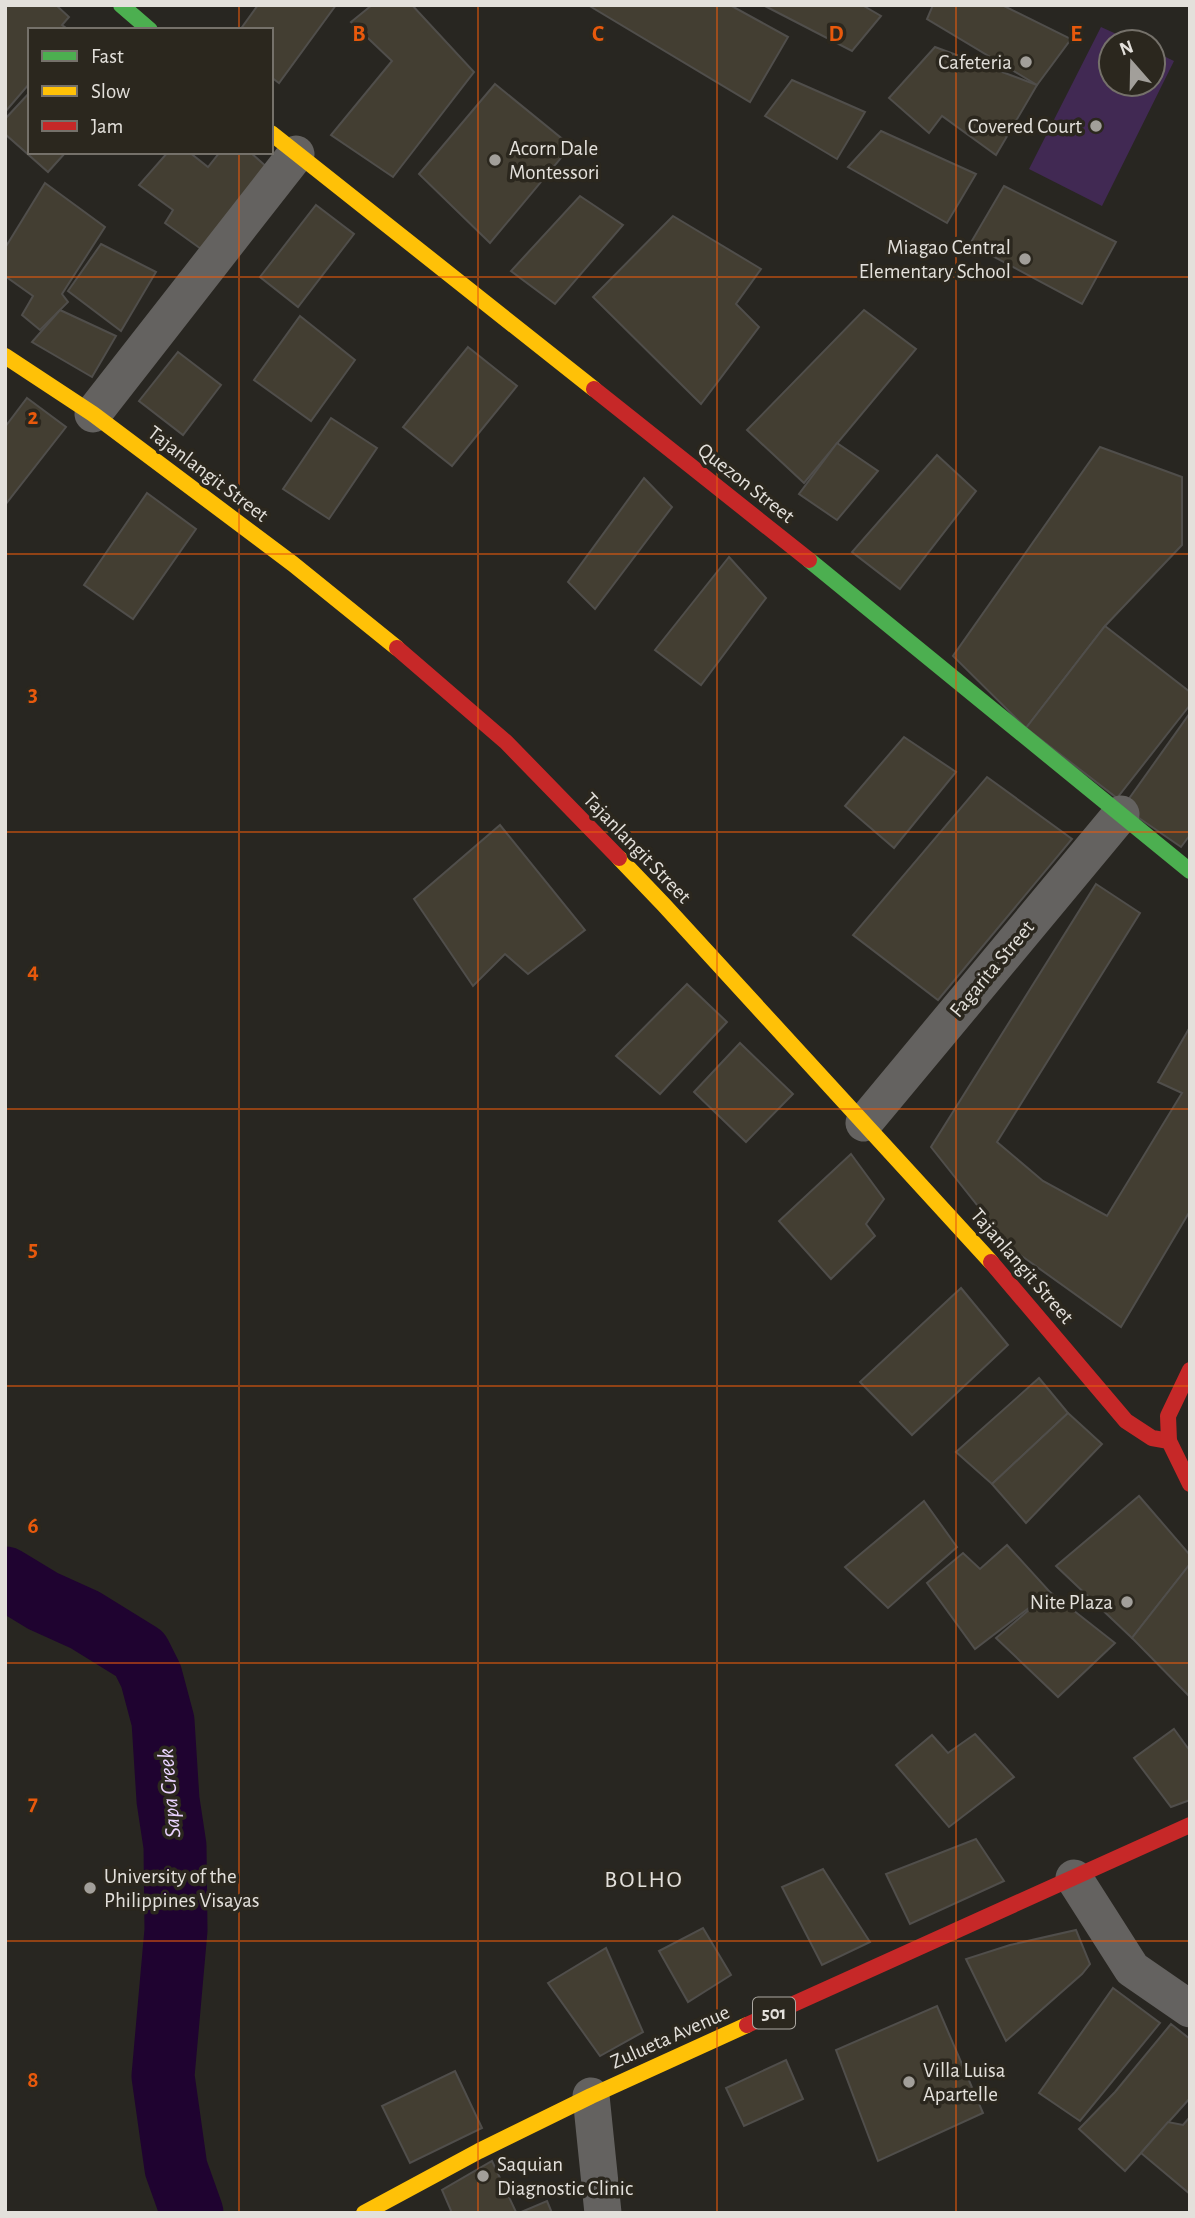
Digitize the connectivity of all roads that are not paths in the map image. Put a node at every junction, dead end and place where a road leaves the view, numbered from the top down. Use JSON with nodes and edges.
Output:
{"nodes":[{"id":1,"x":121,"y":5,"type":"edge"},
{"id":2,"x":148,"y":28,"type":"edge"},
{"id":3,"x":284,"y":144,"type":"edge"},
{"id":4,"x":5,"y":356,"type":"edge"},
{"id":5,"x":93,"y":414,"type":"junction"},
{"id":6,"x":1121,"y":814,"type":"junction"},
{"id":7,"x":1190,"y":871,"type":"edge"},
{"id":8,"x":864,"y":1124,"type":"junction"},
{"id":9,"x":1190,"y":1370,"type":"edge"},
{"id":10,"x":1169,"y":1441,"type":"junction"},
{"id":11,"x":1190,"y":1484,"type":"edge"},
{"id":12,"x":1190,"y":1825,"type":"edge"},
{"id":13,"x":1074,"y":1878,"type":"junction"},
{"id":14,"x":1190,"y":2009,"type":"edge"},
{"id":15,"x":591,"y":2096,"type":"junction"},
{"id":16,"x":364,"y":2213,"type":"edge"},
{"id":17,"x":603,"y":2213,"type":"edge"}],
"edges":[{"from":1,"to":2,"type":"street"},
{"from":3,"to":5,"type":"street"},
{"from":3,"to":6,"type":"street","name":"Quezon Street"},
{"from":4,"to":5,"type":"street","name":"Tajanlangit Street"},
{"from":5,"to":8,"type":"street","name":"Tajanlangit Street"},
{"from":6,"to":7,"type":"street","name":"Quezon Street"},
{"from":6,"to":8,"type":"street","name":"Fagarita Street"},
{"from":8,"to":10,"type":"street","name":"Tajanlangit Street"},
{"from":9,"to":10,"type":"street"},
{"from":10,"to":11,"type":"street"},
{"from":12,"to":13,"type":"street","name":"Zulueta Avenue","number":"501"},
{"from":13,"to":14,"type":"street"},
{"from":13,"to":15,"type":"street","name":"Zulueta Avenue","number":"501"},
{"from":15,"to":16,"type":"street","name":"Zulueta Avenue","number":"501"},
{"from":15,"to":17,"type":"street"}]}
